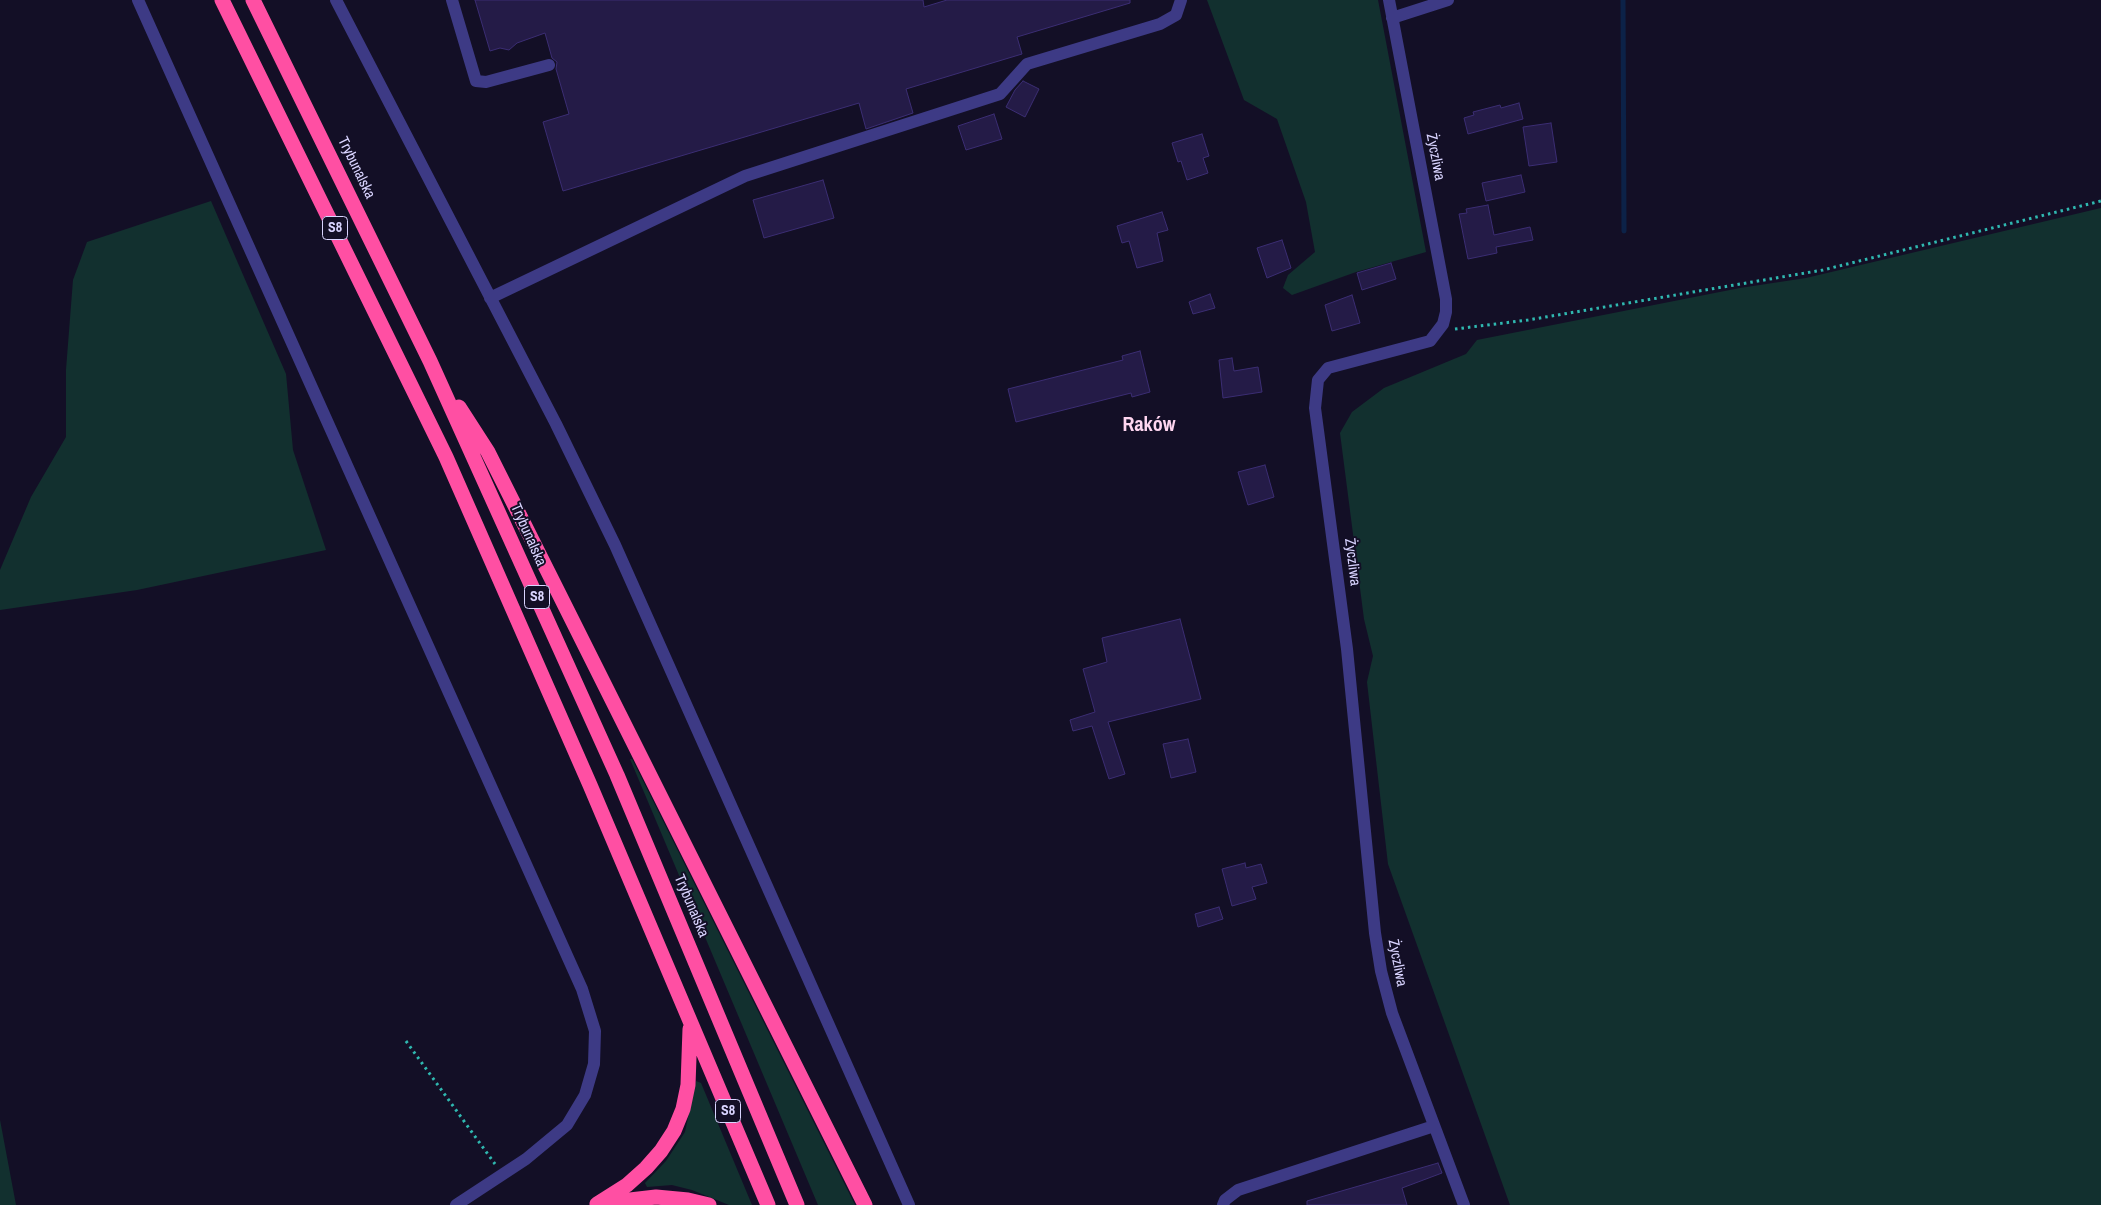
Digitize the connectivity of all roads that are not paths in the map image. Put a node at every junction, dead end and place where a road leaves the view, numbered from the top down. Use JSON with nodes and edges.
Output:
{"nodes":[{"id":1,"x":138,"y":0,"type":"edge"},
{"id":2,"x":222,"y":0,"type":"edge"},
{"id":3,"x":253,"y":0,"type":"edge"},
{"id":4,"x":336,"y":0,"type":"edge"},
{"id":5,"x":452,"y":0,"type":"edge"},
{"id":6,"x":1181,"y":0,"type":"edge"},
{"id":7,"x":1389,"y":0,"type":"edge"},
{"id":8,"x":1448,"y":0,"type":"edge"},
{"id":9,"x":1392,"y":18,"type":"junction"},
{"id":10,"x":549,"y":65,"type":"dead end"},
{"id":11,"x":490,"y":298,"type":"junction"},
{"id":12,"x":430,"y":361,"type":"junction"},
{"id":13,"x":689,"y":1018,"type":"junction"},
{"id":14,"x":1434,"y":1126,"type":"junction"},
{"id":15,"x":456,"y":1205,"type":"edge"},
{"id":16,"x":596,"y":1205,"type":"edge"},
{"id":17,"x":709,"y":1205,"type":"edge"},
{"id":18,"x":768,"y":1205,"type":"edge"},
{"id":19,"x":797,"y":1205,"type":"edge"},
{"id":20,"x":865,"y":1205,"type":"edge"},
{"id":21,"x":909,"y":1205,"type":"edge"},
{"id":22,"x":1223,"y":1205,"type":"edge"},
{"id":23,"x":1464,"y":1205,"type":"edge"}],
"edges":[{"from":1,"to":15,"type":"street"},
{"from":2,"to":13,"type":"highway","number":"S8"},
{"from":3,"to":12,"type":"highway","name":"Trybunalska","number":"S8"},
{"from":4,"to":11,"type":"street"},
{"from":5,"to":10,"type":"street"},
{"from":6,"to":11,"type":"street"},
{"from":7,"to":9,"type":"street","name":"Życzliwa"},
{"from":8,"to":9,"type":"street"},
{"from":9,"to":14,"type":"street","name":"Życzliwa"},
{"from":11,"to":21,"type":"street"},
{"from":12,"to":19,"type":"highway","name":"Trybunalska","number":"S8"},
{"from":12,"to":20,"type":"highway"},
{"from":13,"to":16,"type":"highway"},
{"from":13,"to":18,"type":"highway","number":"S8"},
{"from":14,"to":22,"type":"street"},
{"from":14,"to":23,"type":"street","name":"Życzliwa"},
{"from":16,"to":17,"type":"highway"}]}
